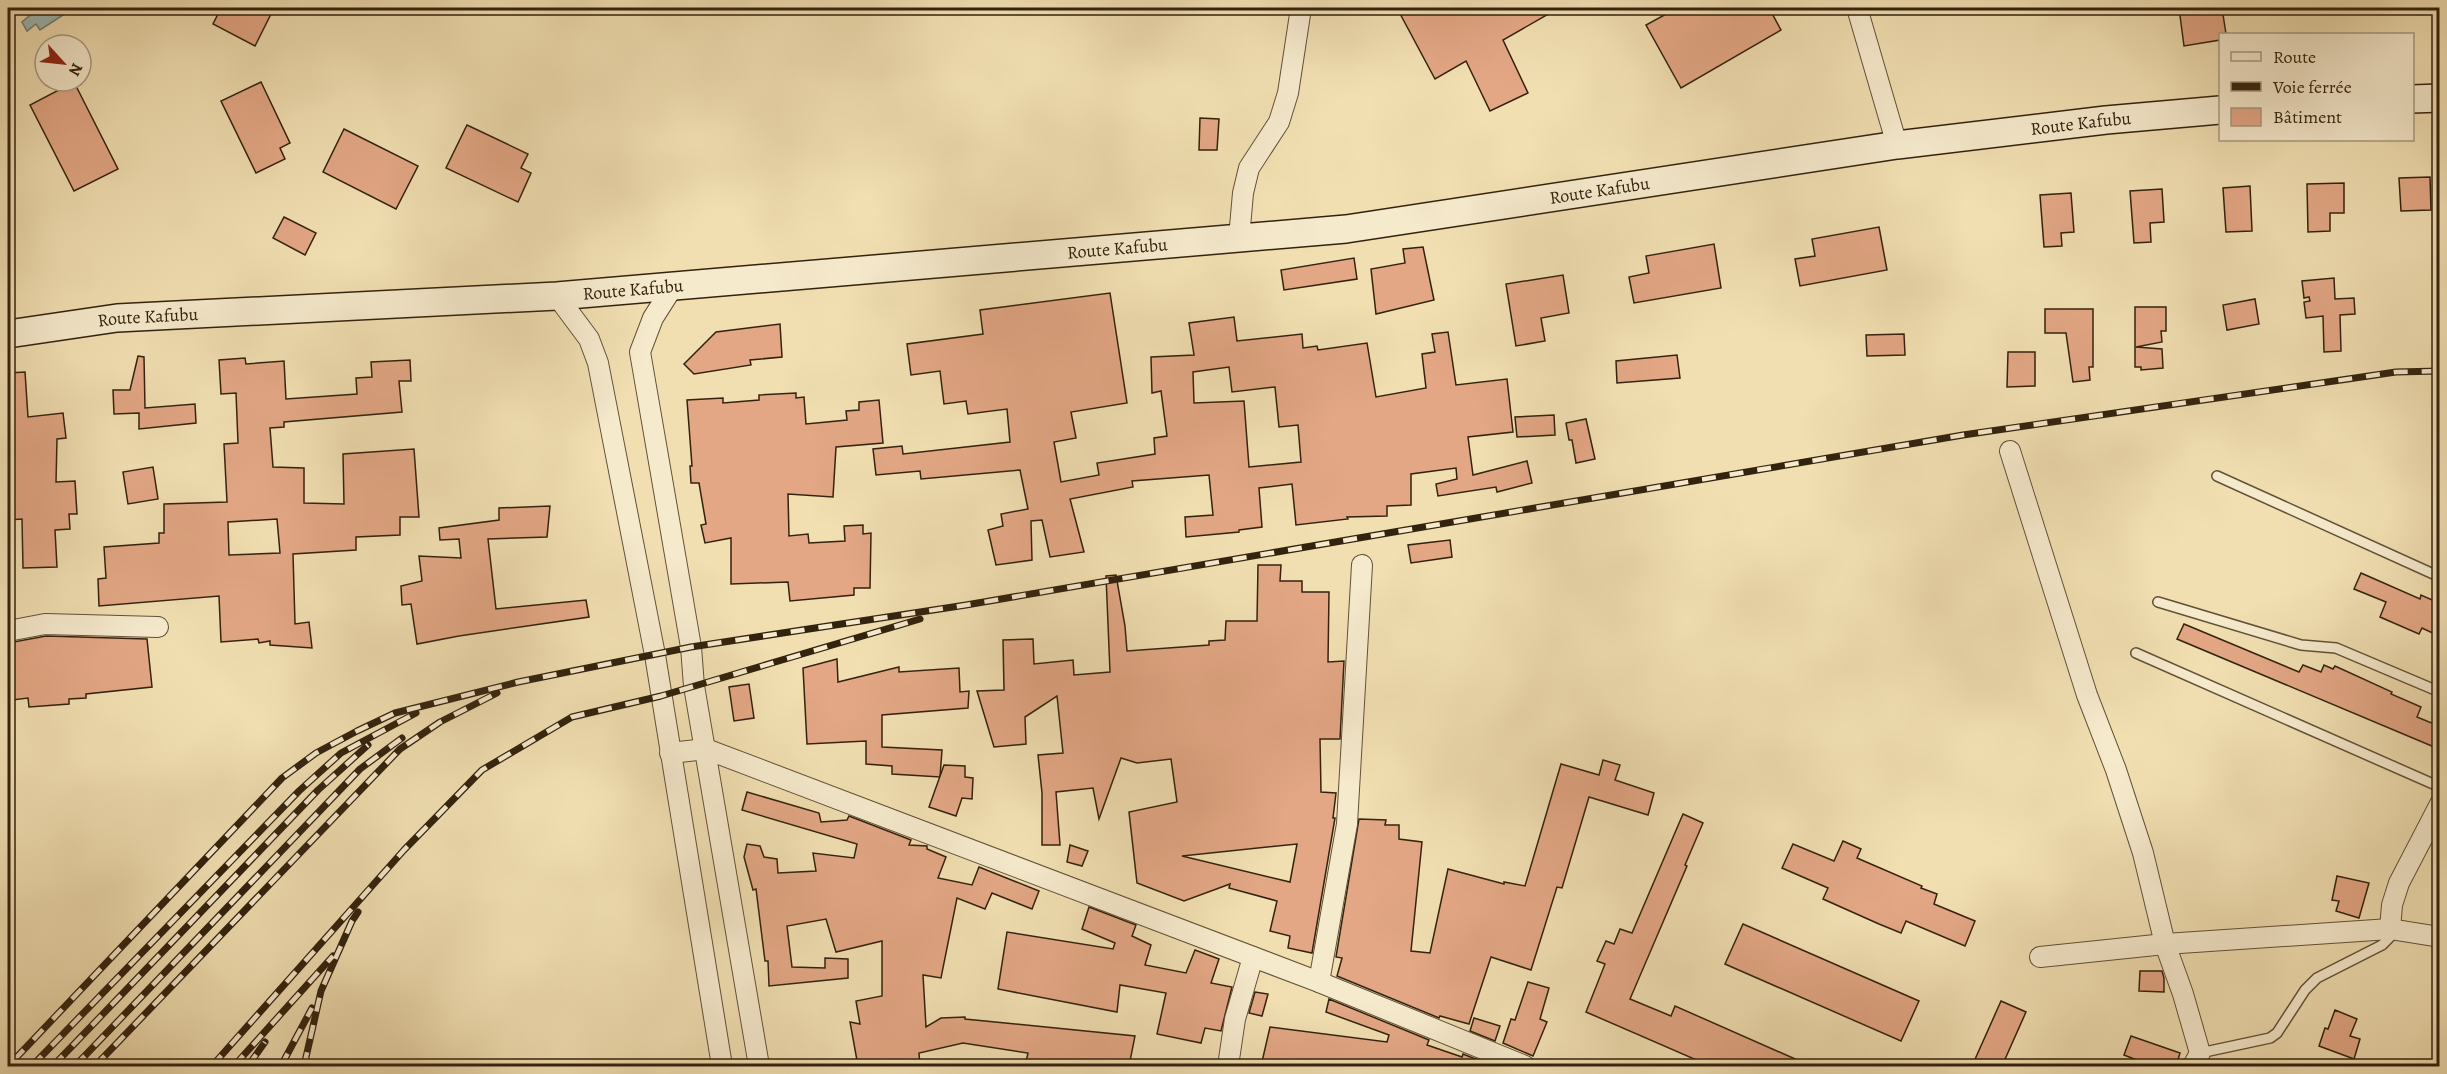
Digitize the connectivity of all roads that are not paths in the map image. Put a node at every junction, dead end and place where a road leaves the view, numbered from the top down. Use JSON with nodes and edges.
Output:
{"nodes":[{"id":1,"x":1301,"y":8,"type":"edge"},
{"id":2,"x":1857,"y":8,"type":"edge"},
{"id":3,"x":2439,"y":98,"type":"edge"},
{"id":4,"x":2414,"y":99,"type":"edge"},
{"id":5,"x":2219,"y":110,"type":"edge"},
{"id":6,"x":1897,"y":146,"type":"junction"},
{"id":7,"x":1239,"y":238,"type":"junction"},
{"id":8,"x":674,"y":285,"type":"junction"},
{"id":9,"x":557,"y":296,"type":"junction"},
{"id":10,"x":8,"y":334,"type":"edge"},
{"id":11,"x":2010,"y":451,"type":"dead end"},
{"id":12,"x":2217,"y":476,"type":"dead end"},
{"id":13,"x":1362,"y":565,"type":"dead end"},
{"id":14,"x":2439,"y":577,"type":"edge"},
{"id":15,"x":2158,"y":602,"type":"dead end"},
{"id":16,"x":158,"y":627,"type":"dead end"},
{"id":17,"x":8,"y":631,"type":"edge"},
{"id":18,"x":2136,"y":653,"type":"dead end"},
{"id":19,"x":2439,"y":692,"type":"edge"},
{"id":20,"x":706,"y":749,"type":"junction"},
{"id":21,"x":670,"y":753,"type":"junction"},
{"id":22,"x":2439,"y":787,"type":"edge"},
{"id":23,"x":2439,"y":804,"type":"edge"},
{"id":24,"x":2390,"y":929,"type":"junction"},
{"id":25,"x":2439,"y":937,"type":"edge"},
{"id":26,"x":2165,"y":944,"type":"junction"},
{"id":27,"x":1253,"y":957,"type":"junction"},
{"id":28,"x":2040,"y":957,"type":"dead end"},
{"id":29,"x":1319,"y":982,"type":"junction"},
{"id":30,"x":2197,"y":1060,"type":"edge"},
{"id":31,"x":1498,"y":1061,"type":"edge"},
{"id":32,"x":722,"y":1066,"type":"edge"},
{"id":33,"x":759,"y":1066,"type":"edge"},
{"id":34,"x":1228,"y":1066,"type":"edge"},
{"id":35,"x":1525,"y":1066,"type":"edge"}],
"edges":[{"from":1,"to":7,"type":"street"},
{"from":2,"to":6,"type":"street"},
{"from":3,"to":4,"type":"main road"},
{"from":5,"to":6,"type":"main road","name":"Route Kafubu"},
{"from":6,"to":7,"type":"main road","name":"Route Kafubu"},
{"from":7,"to":8,"type":"main road","name":"Route Kafubu"},
{"from":8,"to":9,"type":"main road","name":"Route Kafubu"},
{"from":8,"to":20,"type":"street"},
{"from":9,"to":10,"type":"main road","name":"Route Kafubu"},
{"from":9,"to":21,"type":"street"},
{"from":11,"to":26,"type":"street"},
{"from":12,"to":14,"type":"lane"},
{"from":13,"to":29,"type":"street"},
{"from":15,"to":19,"type":"lane"},
{"from":16,"to":17,"type":"street"},
{"from":18,"to":22,"type":"lane"},
{"from":20,"to":21,"type":"street"},
{"from":20,"to":27,"type":"street"},
{"from":20,"to":33,"type":"street"},
{"from":21,"to":32,"type":"street"},
{"from":23,"to":24,"type":"street"},
{"from":24,"to":25,"type":"street"},
{"from":24,"to":26,"type":"street"},
{"from":24,"to":30,"type":"lane"},
{"from":26,"to":28,"type":"street"},
{"from":26,"to":30,"type":"street"},
{"from":27,"to":29,"type":"street"},
{"from":27,"to":34,"type":"street"},
{"from":29,"to":31,"type":"street"},
{"from":31,"to":35,"type":"street"}]}
